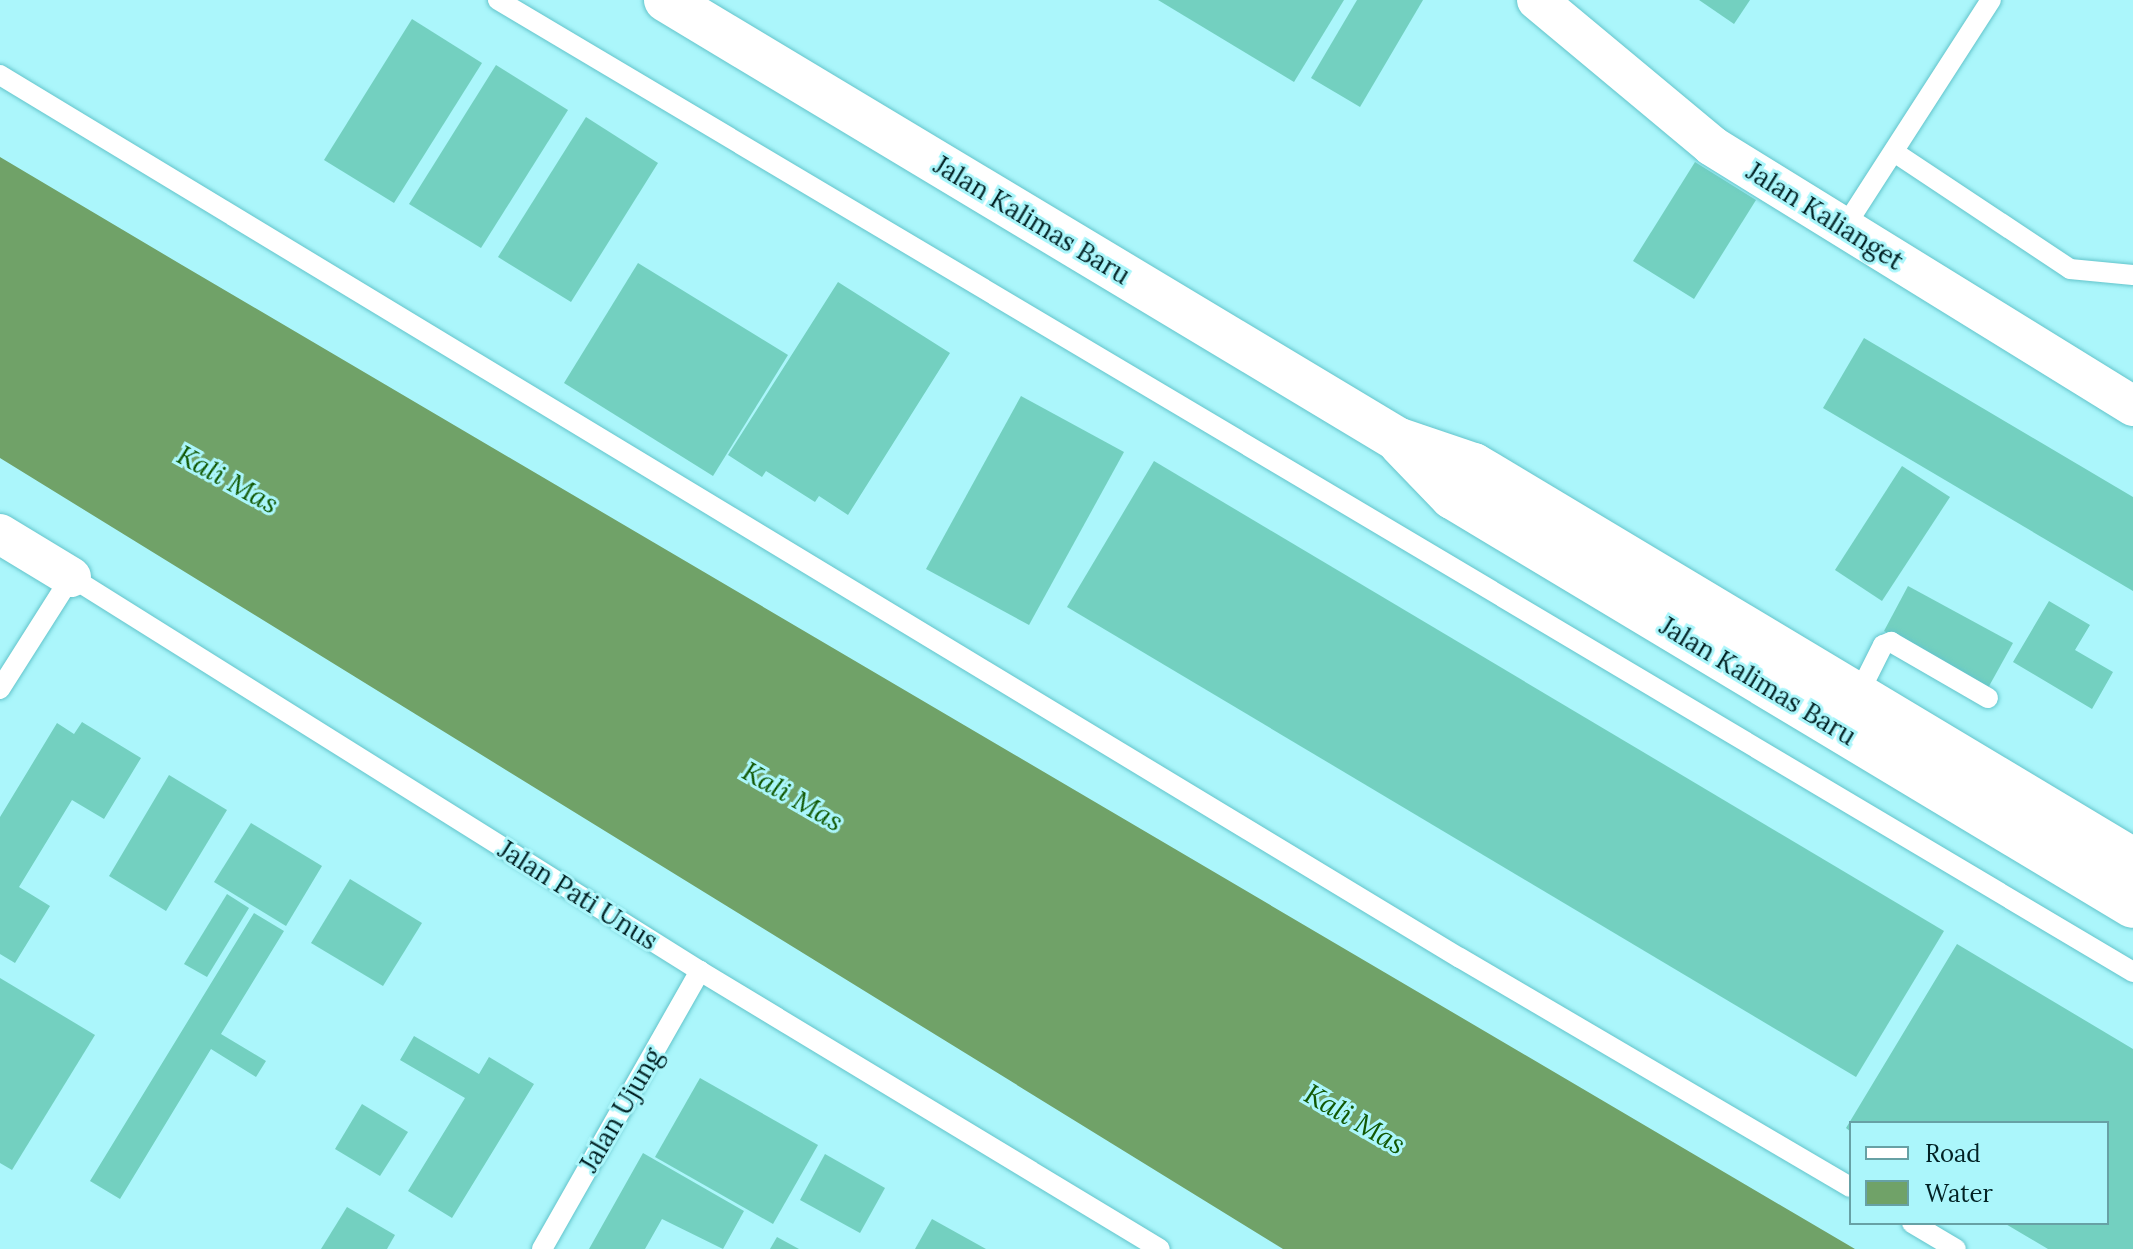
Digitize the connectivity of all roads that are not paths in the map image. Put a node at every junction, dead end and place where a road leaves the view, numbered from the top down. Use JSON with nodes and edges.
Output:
{"nodes":[{"id":1,"x":498,"y":0,"type":"edge"},
{"id":2,"x":666,"y":0,"type":"edge"},
{"id":3,"x":1537,"y":0,"type":"edge"},
{"id":4,"x":1991,"y":0,"type":"edge"},
{"id":5,"x":0,"y":75,"type":"edge"},
{"id":6,"x":1894,"y":152,"type":"junction"},
{"id":7,"x":1844,"y":228,"type":"junction"},
{"id":8,"x":2133,"y":275,"type":"edge"},
{"id":9,"x":2133,"y":406,"type":"edge"},
{"id":10,"x":1397,"y":439,"type":"junction"},
{"id":11,"x":0,"y":534,"type":"edge"},
{"id":12,"x":71,"y":577,"type":"junction"},
{"id":13,"x":0,"y":689,"type":"edge"},
{"id":14,"x":1858,"y":695,"type":"junction"},
{"id":15,"x":1988,"y":698,"type":"dead end"},
{"id":16,"x":2133,"y":860,"type":"edge"},
{"id":17,"x":2133,"y":906,"type":"edge"},
{"id":18,"x":700,"y":971,"type":"junction"},
{"id":19,"x":2133,"y":972,"type":"edge"},
{"id":20,"x":1849,"y":1186,"type":"edge"},
{"id":21,"x":1915,"y":1225,"type":"edge"},
{"id":22,"x":542,"y":1249,"type":"edge"},
{"id":23,"x":1160,"y":1249,"type":"edge"},
{"id":24,"x":1956,"y":1249,"type":"edge"}],
"edges":[{"from":1,"to":19,"type":"lane"},
{"from":2,"to":10,"type":"street","name":"Jalan Kalimas Baru"},
{"from":3,"to":7,"type":"street","name":"Jalan Kalianget"},
{"from":4,"to":6,"type":"lane"},
{"from":5,"to":20,"type":"lane"},
{"from":6,"to":7,"type":"lane"},
{"from":6,"to":8,"type":"lane"},
{"from":7,"to":9,"type":"street","name":"Jalan Kalianget"},
{"from":10,"to":14,"type":"street","name":"Jalan Kalimas Baru"},
{"from":10,"to":17,"type":"street","name":"Jalan Kalimas Baru"},
{"from":11,"to":12,"type":"street","name":"Jalan Pati Unus"},
{"from":12,"to":13,"type":"lane"},
{"from":12,"to":18,"type":"lane","name":"Jalan Pati Unus"},
{"from":14,"to":15,"type":"lane"},
{"from":14,"to":16,"type":"street","name":"Jalan Kalimas Baru"},
{"from":18,"to":22,"type":"lane","name":"Jalan Ujung"},
{"from":18,"to":23,"type":"lane","name":"Jalan Pati Unus"},
{"from":21,"to":24,"type":"lane"}]}
